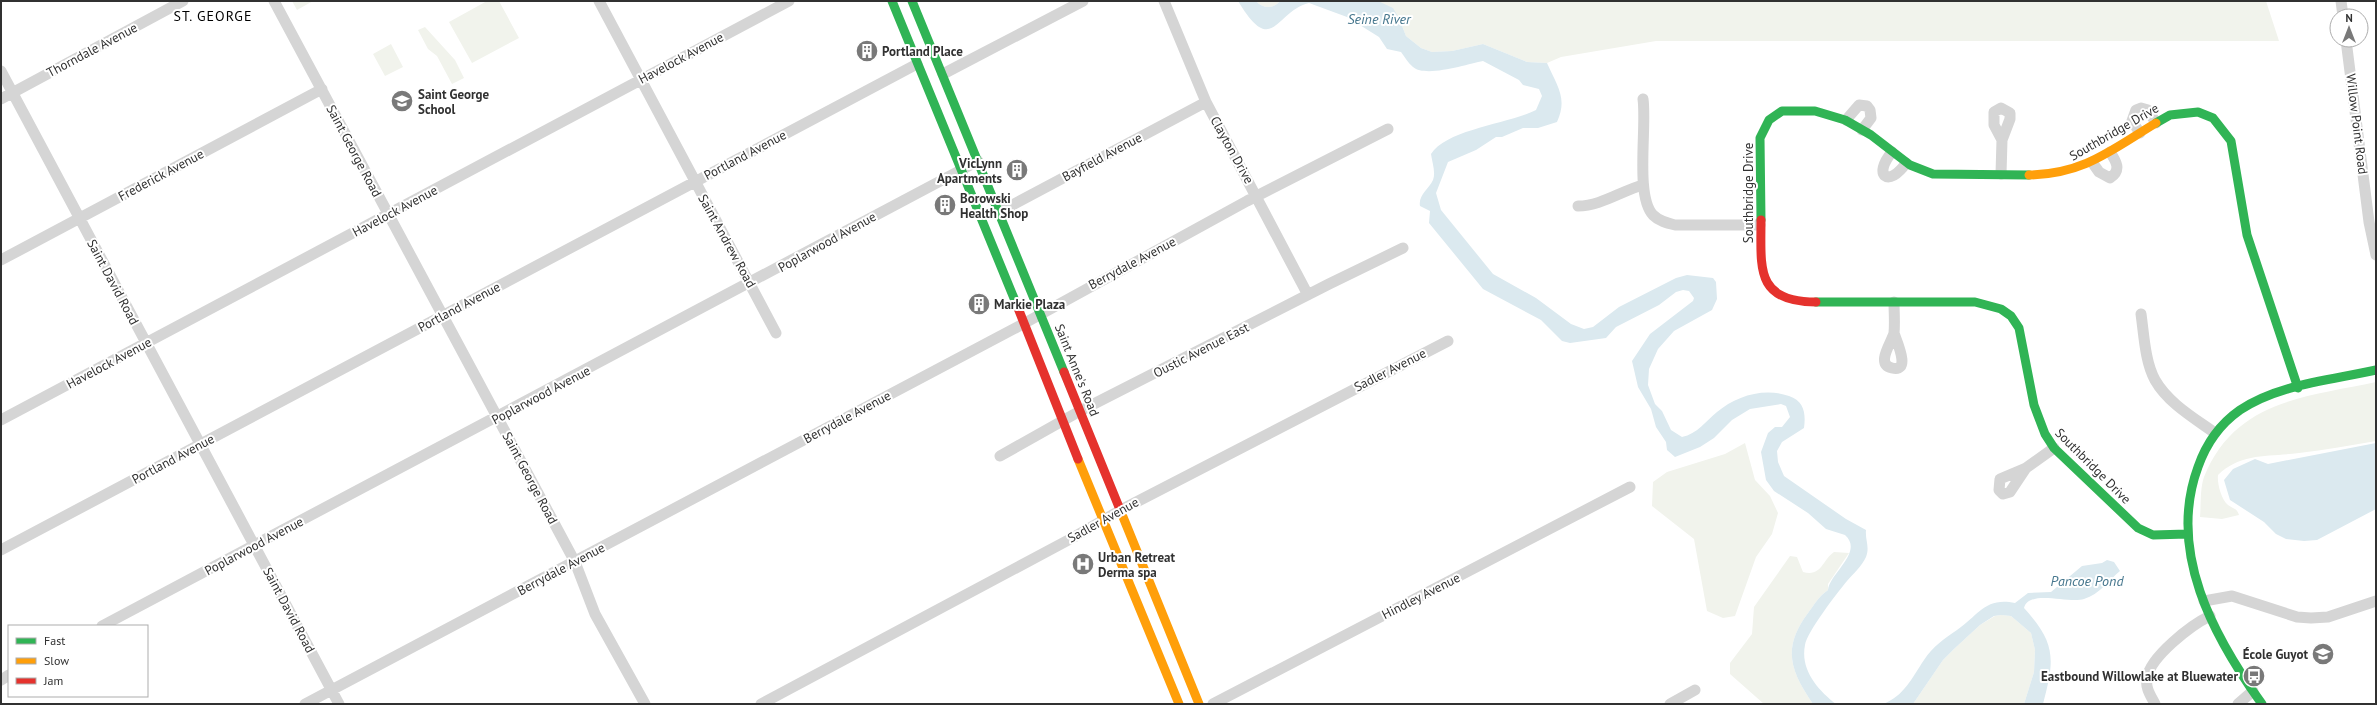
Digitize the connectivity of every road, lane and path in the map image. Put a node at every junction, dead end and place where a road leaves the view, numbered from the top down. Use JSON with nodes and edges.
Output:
{"nodes":[{"id":1,"x":183,"y":1,"type":"edge"},
{"id":2,"x":274,"y":1,"type":"edge"},
{"id":3,"x":599,"y":1,"type":"edge"},
{"id":4,"x":788,"y":1,"type":"edge"},
{"id":5,"x":892,"y":1,"type":"edge"},
{"id":6,"x":912,"y":1,"type":"edge"},
{"id":7,"x":1083,"y":1,"type":"edge"},
{"id":8,"x":1164,"y":1,"type":"edge"},
{"id":9,"x":2347,"y":48,"type":"edge"},
{"id":10,"x":918,"y":64,"type":"junction"},
{"id":11,"x":1,"y":71,"type":"edge"},
{"id":12,"x":943,"y":74,"type":"junction"},
{"id":13,"x":640,"y":80,"type":"junction"},
{"id":14,"x":322,"y":89,"type":"junction"},
{"id":15,"x":13,"y":93,"type":"junction"},
{"id":16,"x":1,"y":99,"type":"edge"},
{"id":17,"x":1643,"y":99,"type":"dead end"},
{"id":18,"x":1206,"y":102,"type":"junction"},
{"id":19,"x":1846,"y":120,"type":"junction"},
{"id":20,"x":2156,"y":123,"type":"junction"},
{"id":21,"x":1388,"y":129,"type":"dead end"},
{"id":22,"x":1862,"y":130,"type":"junction"},
{"id":23,"x":2140,"y":133,"type":"junction"},
{"id":24,"x":2002,"y":140,"type":"dead end"},
{"id":25,"x":1892,"y":152,"type":"junction"},
{"id":26,"x":2110,"y":152,"type":"junction"},
{"id":27,"x":978,"y":161,"type":"junction"},
{"id":28,"x":2092,"y":162,"type":"junction"},
{"id":29,"x":1906,"y":163,"type":"junction"},
{"id":30,"x":962,"y":169,"type":"junction"},
{"id":31,"x":2001,"y":174,"type":"junction"},
{"id":32,"x":694,"y":182,"type":"junction"},
{"id":33,"x":1643,"y":185,"type":"junction"},
{"id":34,"x":1257,"y":196,"type":"junction"},
{"id":35,"x":1578,"y":206,"type":"dead end"},
{"id":36,"x":999,"y":212,"type":"junction"},
{"id":37,"x":388,"y":214,"type":"junction"},
{"id":38,"x":79,"y":218,"type":"junction"},
{"id":39,"x":2373,"y":221,"type":"edge"},
{"id":40,"x":1760,"y":225,"type":"junction"},
{"id":41,"x":1403,"y":248,"type":"dead end"},
{"id":42,"x":2376,"y":255,"type":"edge"},
{"id":43,"x":1,"y":260,"type":"edge"},
{"id":44,"x":750,"y":284,"type":"junction"},
{"id":45,"x":1308,"y":295,"type":"junction"},
{"id":46,"x":1894,"y":302,"type":"junction"},
{"id":47,"x":1040,"y":313,"type":"junction"},
{"id":48,"x":2140,"y":314,"type":"dead end"},
{"id":49,"x":443,"y":315,"type":"junction"},
{"id":50,"x":1024,"y":324,"type":"junction"},
{"id":51,"x":776,"y":333,"type":"dead end"},
{"id":52,"x":1894,"y":333,"type":"dead end"},
{"id":53,"x":1448,"y":341,"type":"dead end"},
{"id":54,"x":146,"y":343,"type":"junction"},
{"id":55,"x":2376,"y":370,"type":"edge"},
{"id":56,"x":2298,"y":388,"type":"junction"},
{"id":57,"x":1080,"y":411,"type":"junction"},
{"id":58,"x":498,"y":418,"type":"junction"},
{"id":59,"x":1,"y":420,"type":"edge"},
{"id":60,"x":1064,"y":421,"type":"junction"},
{"id":61,"x":2215,"y":434,"type":"junction"},
{"id":62,"x":201,"y":445,"type":"junction"},
{"id":63,"x":2054,"y":448,"type":"junction"},
{"id":64,"x":1000,"y":456,"type":"dead end"},
{"id":65,"x":2026,"y":468,"type":"dead end"},
{"id":66,"x":1630,"y":487,"type":"dead end"},
{"id":67,"x":1121,"y":510,"type":"junction"},
{"id":68,"x":1103,"y":521,"type":"junction"},
{"id":69,"x":2187,"y":534,"type":"junction"},
{"id":70,"x":254,"y":546,"type":"junction"},
{"id":71,"x":1,"y":550,"type":"edge"},
{"id":72,"x":575,"y":562,"type":"junction"},
{"id":73,"x":2204,"y":601,"type":"junction"},
{"id":74,"x":2376,"y":601,"type":"edge"},
{"id":75,"x":2210,"y":616,"type":"junction"},
{"id":76,"x":104,"y":625,"type":"edge"},
{"id":77,"x":332,"y":690,"type":"junction"},
{"id":78,"x":1695,"y":690,"type":"dead end"},
{"id":79,"x":2253,"y":692,"type":"junction"},
{"id":80,"x":305,"y":704,"type":"edge"},
{"id":81,"x":339,"y":704,"type":"edge"},
{"id":82,"x":644,"y":704,"type":"edge"},
{"id":83,"x":761,"y":704,"type":"edge"},
{"id":84,"x":1179,"y":704,"type":"edge"},
{"id":85,"x":1199,"y":704,"type":"edge"},
{"id":86,"x":1213,"y":704,"type":"edge"},
{"id":87,"x":1670,"y":704,"type":"edge"},
{"id":88,"x":2156,"y":704,"type":"edge"},
{"id":89,"x":2238,"y":704,"type":"edge"},
{"id":90,"x":2262,"y":704,"type":"edge"}],
"edges":[{"from":1,"to":15,"type":"street","name":"Thorndale Avenue"},
{"from":2,"to":14,"type":"street","name":"Saint George Road"},
{"from":3,"to":13,"type":"street","name":"Saint Andrew Road"},
{"from":4,"to":13,"type":"street","name":"Havelock Avenue"},
{"from":5,"to":10,"type":"street"},
{"from":6,"to":12,"type":"street","name":"Saint Anne's Road"},
{"from":7,"to":12,"type":"street"},
{"from":8,"to":18,"type":"street","name":"Clayton Drive"},
{"from":9,"to":39,"type":"street","name":"Willow Point Road"},
{"from":10,"to":30,"type":"street"},
{"from":10,"to":32,"type":"street","name":"Portland Avenue"},
{"from":11,"to":15,"type":"street","name":"Saint David Road"},
{"from":12,"to":27,"type":"street","name":"Saint Anne's Road"},
{"from":13,"to":32,"type":"street","name":"Saint Andrew Road"},
{"from":13,"to":37,"type":"street","name":"Havelock Avenue"},
{"from":14,"to":37,"type":"street","name":"Saint George Road"},
{"from":14,"to":38,"type":"street","name":"Frederick Avenue"},
{"from":15,"to":16,"type":"street","name":"Thorndale Avenue"},
{"from":15,"to":38,"type":"street","name":"Saint David Road"},
{"from":17,"to":33,"type":"street"},
{"from":18,"to":34,"type":"street","name":"Clayton Drive"},
{"from":18,"to":36,"type":"street","name":"Bayfield Avenue"},
{"from":19,"to":22,"type":"street","name":"Southbridge Drive"},
{"from":19,"to":22,"type":"street"},
{"from":19,"to":40,"type":"street","name":"Southbridge Drive"},
{"from":20,"to":23,"type":"street","name":"Southbridge Drive"},
{"from":20,"to":23,"type":"street"},
{"from":20,"to":56,"type":"street","name":"Southbridge Drive"},
{"from":21,"to":34,"type":"street","name":"Berrydale Avenue"},
{"from":22,"to":25,"type":"street","name":"Southbridge Drive"},
{"from":23,"to":26,"type":"street","name":"Southbridge Drive"},
{"from":24,"to":31,"type":"street"},
{"from":25,"to":29,"type":"street","name":"Southbridge Drive"},
{"from":25,"to":29,"type":"street"},
{"from":26,"to":28,"type":"street","name":"Southbridge Drive"},
{"from":26,"to":28,"type":"street"},
{"from":27,"to":30,"type":"street","name":"Poplarwood Avenue"},
{"from":27,"to":36,"type":"street","name":"Saint Anne's Road"},
{"from":28,"to":31,"type":"street","name":"Southbridge Drive"},
{"from":29,"to":31,"type":"street","name":"Southbridge Drive"},
{"from":30,"to":44,"type":"street","name":"Poplarwood Avenue"},
{"from":30,"to":50,"type":"street"},
{"from":32,"to":44,"type":"street","name":"Saint Andrew Road"},
{"from":32,"to":49,"type":"street","name":"Portland Avenue"},
{"from":33,"to":35,"type":"street"},
{"from":33,"to":40,"type":"street"},
{"from":34,"to":45,"type":"street","name":"Clayton Drive"},
{"from":34,"to":47,"type":"street","name":"Berrydale Avenue"},
{"from":36,"to":47,"type":"street","name":"Saint Anne's Road"},
{"from":37,"to":49,"type":"street","name":"Saint George Road"},
{"from":37,"to":54,"type":"street","name":"Havelock Avenue"},
{"from":38,"to":43,"type":"street","name":"Frederick Avenue"},
{"from":38,"to":54,"type":"street","name":"Saint David Road"},
{"from":39,"to":42,"type":"street","name":"Willow Point Road"},
{"from":40,"to":46,"type":"street","name":"Southbridge Drive"},
{"from":41,"to":45,"type":"street","name":"Oustic Avenue East"},
{"from":44,"to":51,"type":"street","name":"Saint Andrew Road"},
{"from":44,"to":58,"type":"street","name":"Poplarwood Avenue"},
{"from":45,"to":57,"type":"street","name":"Oustic Avenue East"},
{"from":46,"to":52,"type":"street"},
{"from":46,"to":63,"type":"street","name":"Southbridge Drive"},
{"from":47,"to":50,"type":"street","name":"Berrydale Avenue"},
{"from":47,"to":57,"type":"street","name":"Saint Anne's Road"},
{"from":48,"to":61,"type":"street"},
{"from":49,"to":58,"type":"street","name":"Saint George Road"},
{"from":49,"to":62,"type":"street","name":"Portland Avenue"},
{"from":50,"to":60,"type":"street"},
{"from":50,"to":72,"type":"street","name":"Berrydale Avenue"},
{"from":53,"to":67,"type":"street","name":"Sadler Avenue"},
{"from":54,"to":59,"type":"street","name":"Havelock Avenue"},
{"from":54,"to":62,"type":"street","name":"Saint David Road"},
{"from":55,"to":56,"type":"street"},
{"from":56,"to":61,"type":"street"},
{"from":57,"to":60,"type":"street","name":"Oustic Avenue East"},
{"from":57,"to":67,"type":"street","name":"Saint Anne's Road"},
{"from":58,"to":70,"type":"street","name":"Poplarwood Avenue"},
{"from":58,"to":72,"type":"street","name":"Saint George Road"},
{"from":60,"to":64,"type":"street","name":"Oustic Avenue East"},
{"from":60,"to":68,"type":"street"},
{"from":61,"to":69,"type":"street"},
{"from":62,"to":70,"type":"street","name":"Saint David Road"},
{"from":62,"to":71,"type":"street","name":"Portland Avenue"},
{"from":63,"to":65,"type":"street"},
{"from":63,"to":69,"type":"street","name":"Southbridge Drive"},
{"from":66,"to":86,"type":"street","name":"Hindley Avenue"},
{"from":67,"to":68,"type":"street","name":"Sadler Avenue"},
{"from":67,"to":85,"type":"street","name":"Saint Anne's Road"},
{"from":68,"to":83,"type":"street","name":"Sadler Avenue"},
{"from":68,"to":84,"type":"street"},
{"from":69,"to":73,"type":"street"},
{"from":70,"to":76,"type":"street","name":"Poplarwood Avenue"},
{"from":70,"to":77,"type":"street","name":"Saint David Road"},
{"from":72,"to":77,"type":"street","name":"Berrydale Avenue"},
{"from":72,"to":82,"type":"street","name":"Saint George Road"},
{"from":73,"to":74,"type":"street"},
{"from":73,"to":75,"type":"street"},
{"from":75,"to":79,"type":"street"},
{"from":75,"to":88,"type":"street"},
{"from":77,"to":80,"type":"street","name":"Berrydale Avenue"},
{"from":77,"to":81,"type":"street","name":"Saint David Road"},
{"from":78,"to":87,"type":"street"},
{"from":79,"to":89,"type":"street"},
{"from":79,"to":90,"type":"street"}]}
